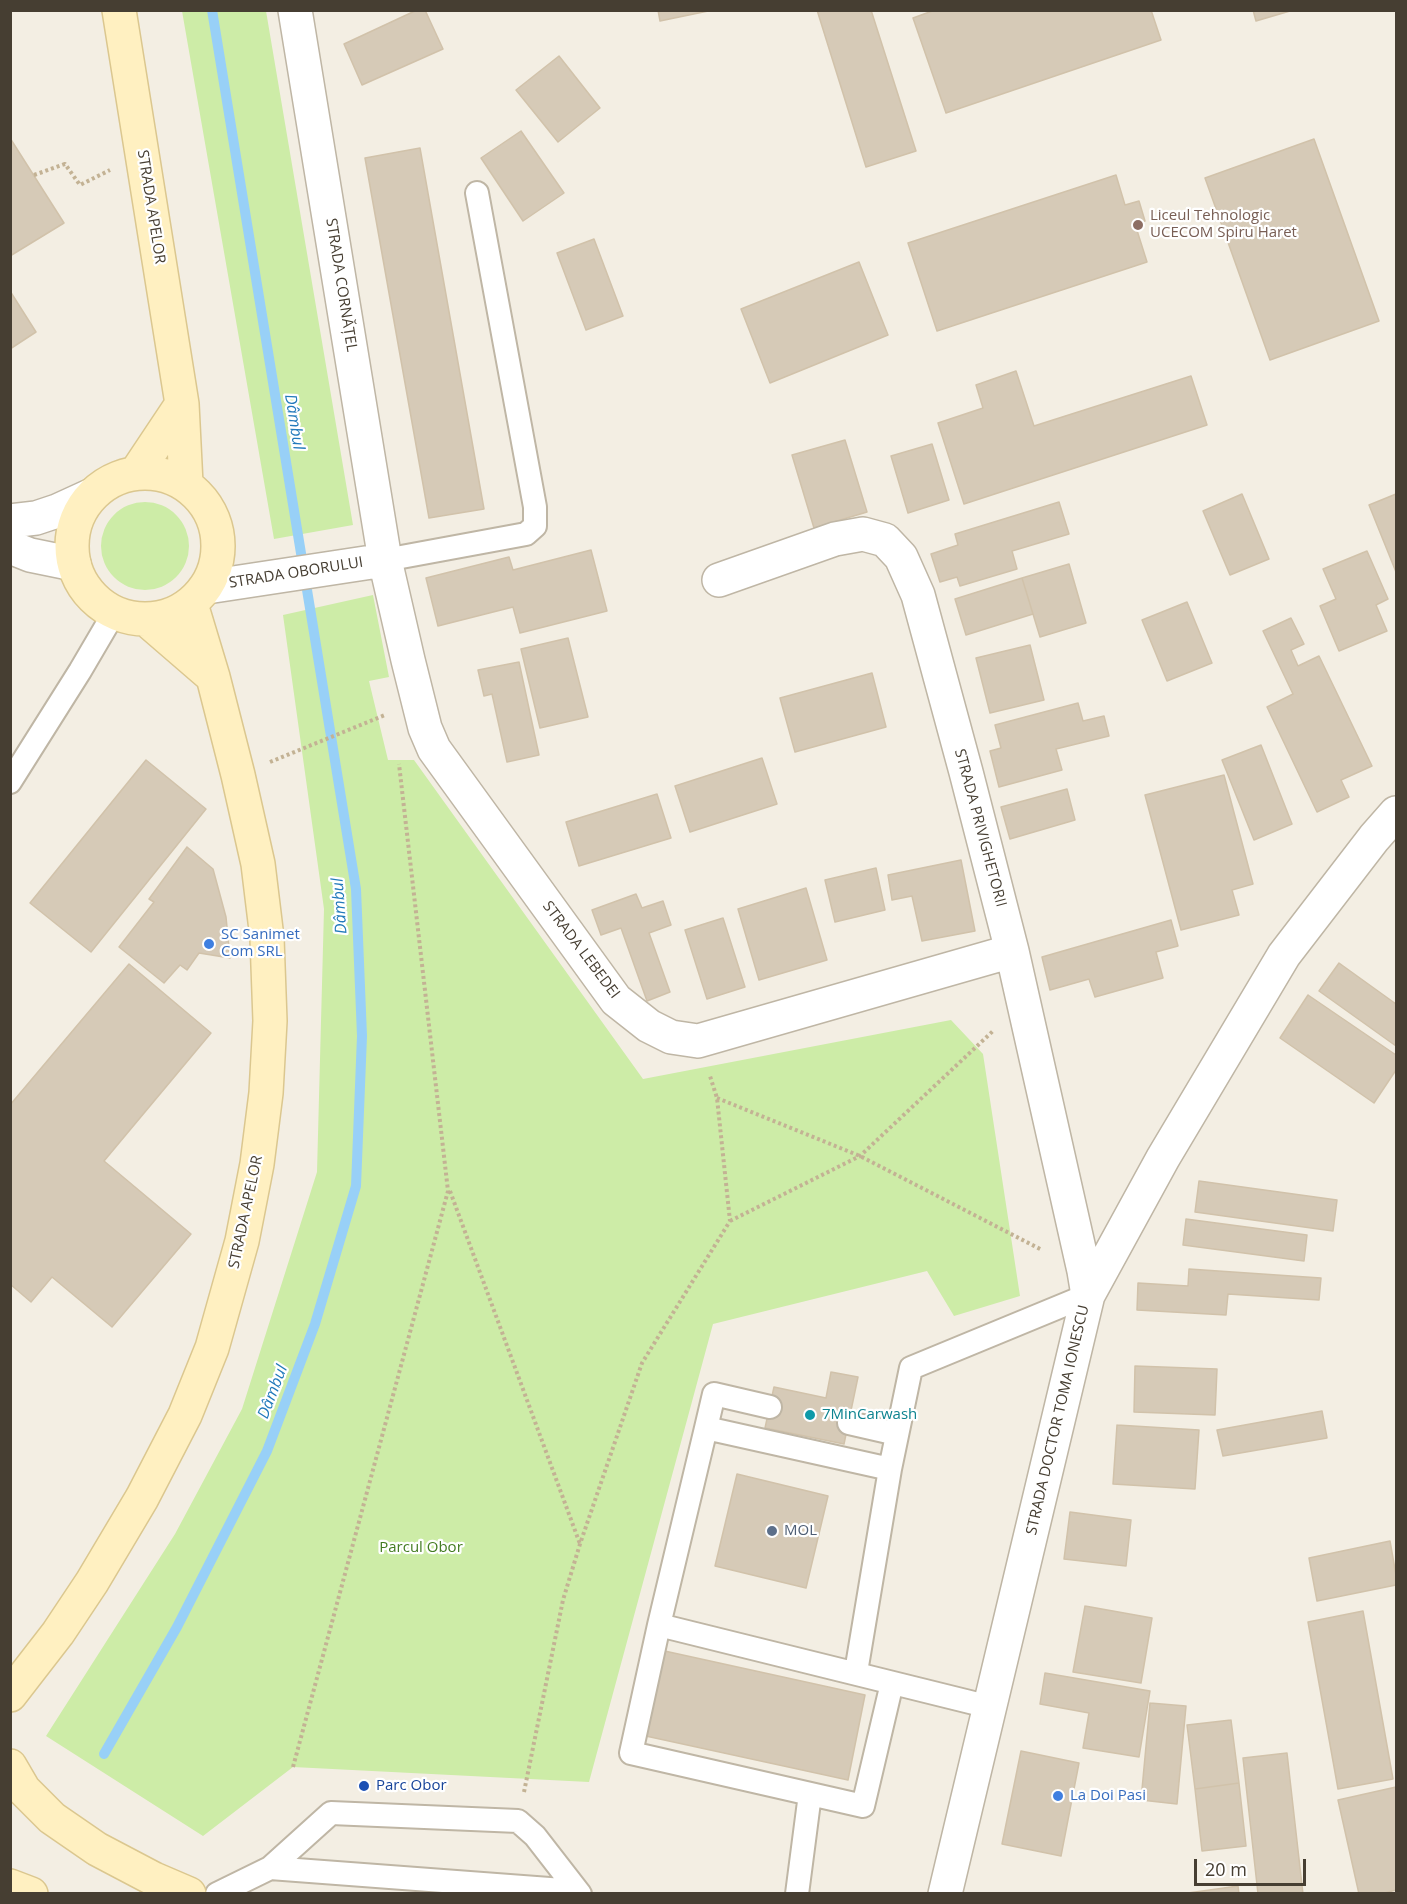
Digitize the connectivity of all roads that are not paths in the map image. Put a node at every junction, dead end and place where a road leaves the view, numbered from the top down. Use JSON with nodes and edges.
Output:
{"nodes":[{"id":1,"x":119,"y":10,"type":"edge"},
{"id":2,"x":303,"y":12,"type":"edge"},
{"id":3,"x":477,"y":193,"type":"dead end"},
{"id":4,"x":182,"y":404,"type":"junction"},
{"id":5,"x":136,"y":473,"type":"junction"},
{"id":6,"x":186,"y":484,"type":"junction"},
{"id":7,"x":92,"y":495,"type":"junction"},
{"id":8,"x":10,"y":521,"type":"edge"},
{"id":9,"x":10,"y":547,"type":"edge"},
{"id":10,"x":376,"y":561,"type":"junction"},
{"id":11,"x":74,"y":564,"type":"junction"},
{"id":12,"x":719,"y":580,"type":"dead end"},
{"id":13,"x":199,"y":596,"type":"junction"},
{"id":14,"x":114,"y":613,"type":"junction"},
{"id":15,"x":147,"y":620,"type":"junction"},
{"id":16,"x":213,"y":677,"type":"junction"},
{"id":17,"x":10,"y":782,"type":"edge"},
{"id":18,"x":1396,"y":813,"type":"edge"},
{"id":19,"x":1012,"y":951,"type":"junction"},
{"id":20,"x":1086,"y":1283,"type":"junction"},
{"id":21,"x":770,"y":1407,"type":"dead end"},
{"id":22,"x":849,"y":1423,"type":"dead end"},
{"id":23,"x":706,"y":1428,"type":"junction"},
{"id":24,"x":897,"y":1434,"type":"junction"},
{"id":25,"x":890,"y":1468,"type":"junction"},
{"id":26,"x":659,"y":1625,"type":"junction"},
{"id":27,"x":856,"y":1672,"type":"junction"},
{"id":28,"x":892,"y":1683,"type":"junction"},
{"id":29,"x":10,"y":1695,"type":"edge"},
{"id":30,"x":990,"y":1707,"type":"junction"},
{"id":31,"x":10,"y":1766,"type":"edge"},
{"id":32,"x":810,"y":1794,"type":"junction"},
{"id":33,"x":270,"y":1868,"type":"junction"},
{"id":34,"x":10,"y":1886,"type":"edge"},
{"id":35,"x":578,"y":1892,"type":"edge"},
{"id":36,"x":31,"y":1893,"type":"edge"},
{"id":37,"x":189,"y":1893,"type":"edge"},
{"id":38,"x":217,"y":1893,"type":"edge"},
{"id":39,"x":797,"y":1893,"type":"edge"},
{"id":40,"x":945,"y":1893,"type":"edge"}],
"edges":[{"from":1,"to":4,"type":"street","name":"STRADA APELOR"},
{"from":2,"to":10,"type":"street","name":"STRADA CORNĂȚEL"},
{"from":3,"to":10,"type":"lane"},
{"from":4,"to":5,"type":"street"},
{"from":4,"to":6,"type":"street","name":"STRADA APELOR"},
{"from":5,"to":6,"type":"street"},
{"from":5,"to":7,"type":"street"},
{"from":6,"to":13,"type":"street"},
{"from":7,"to":8,"type":"street"},
{"from":7,"to":11,"type":"street"},
{"from":9,"to":11,"type":"street"},
{"from":10,"to":13,"type":"street","name":"STRADA OBORULUI"},
{"from":10,"to":19,"type":"street","name":"STRADA LEBEDEI"},
{"from":11,"to":14,"type":"street"},
{"from":12,"to":19,"type":"street","name":"STRADA PRIVIGHETORII"},
{"from":13,"to":15,"type":"street"},
{"from":13,"to":16,"type":"street","name":"STRADA APELOR"},
{"from":14,"to":15,"type":"street"},
{"from":14,"to":17,"type":"lane"},
{"from":15,"to":16,"type":"street"},
{"from":16,"to":29,"type":"street","name":"STRADA APELOR"},
{"from":18,"to":20,"type":"street","name":"STRADA DOCTOR TOMA IONESCU"},
{"from":19,"to":20,"type":"street","name":"STRADA PRIVIGHETORII"},
{"from":20,"to":24,"type":"lane"},
{"from":20,"to":30,"type":"street","name":"STRADA DOCTOR TOMA IONESCU"},
{"from":21,"to":23,"type":"lane"},
{"from":22,"to":24,"type":"lane"},
{"from":23,"to":25,"type":"lane"},
{"from":23,"to":26,"type":"lane"},
{"from":24,"to":25,"type":"lane"},
{"from":25,"to":27,"type":"lane"},
{"from":26,"to":27,"type":"lane"},
{"from":26,"to":32,"type":"lane"},
{"from":27,"to":28,"type":"lane"},
{"from":28,"to":30,"type":"lane"},
{"from":28,"to":32,"type":"lane"},
{"from":30,"to":40,"type":"street","name":"STRADA DOCTOR TOMA IONESCU"},
{"from":31,"to":37,"type":"street"},
{"from":32,"to":39,"type":"lane"},
{"from":33,"to":35,"type":"lane"},
{"from":33,"to":35,"type":"lane"},
{"from":33,"to":38,"type":"lane"},
{"from":34,"to":36,"type":"street"}]}
